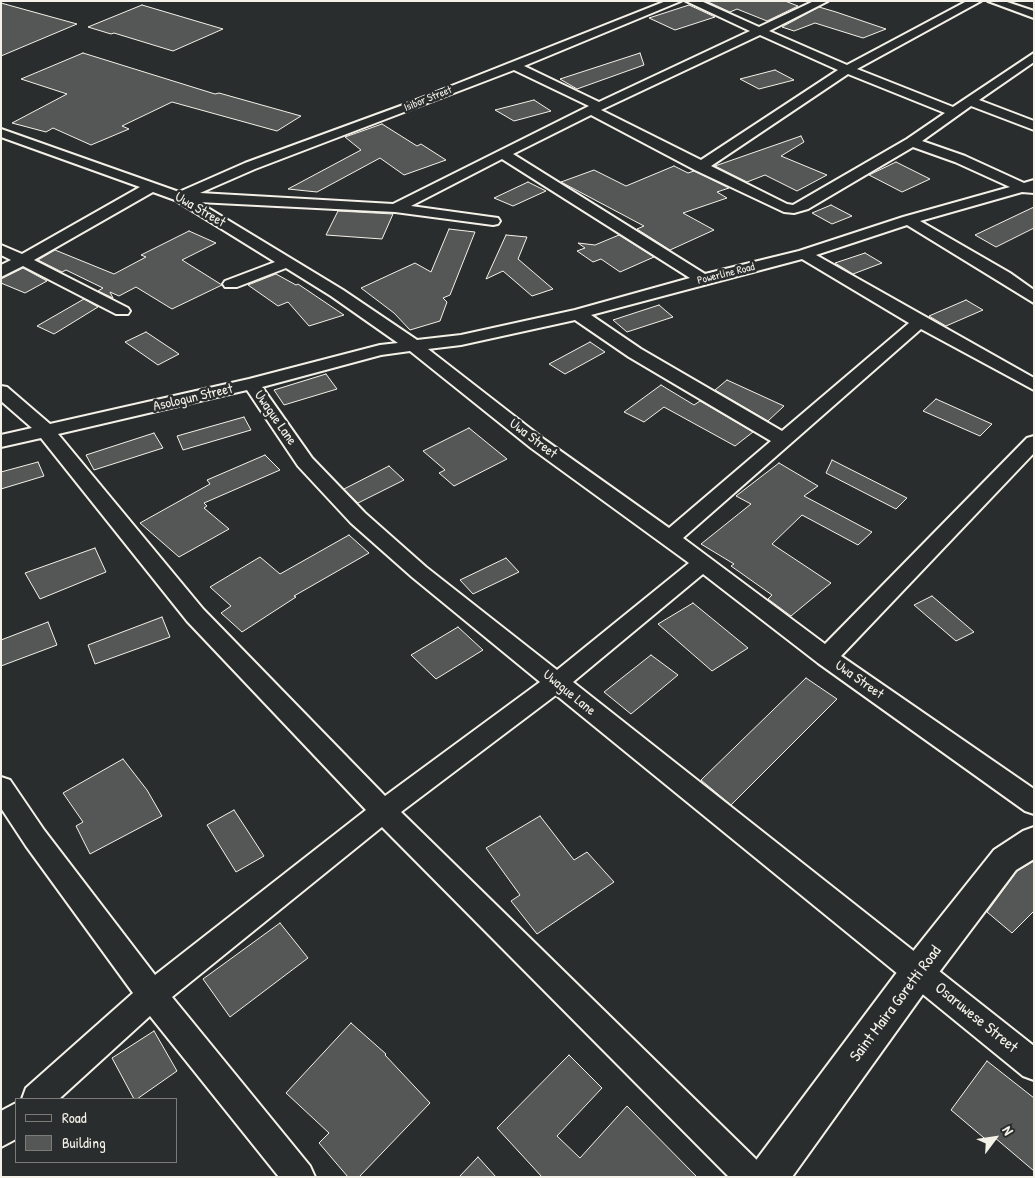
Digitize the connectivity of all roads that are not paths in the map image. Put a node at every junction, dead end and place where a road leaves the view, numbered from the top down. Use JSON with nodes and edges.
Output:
{"nodes":[{"id":1,"x":676,"y":1,"type":"edge"},
{"id":2,"x":690,"y":1,"type":"edge"},
{"id":3,"x":824,"y":1,"type":"edge"},
{"id":4,"x":976,"y":1,"type":"edge"},
{"id":5,"x":992,"y":1,"type":"edge"},
{"id":6,"x":1034,"y":15,"type":"edge"},
{"id":7,"x":761,"y":31,"type":"junction"},
{"id":8,"x":1034,"y":56,"type":"edge"},
{"id":9,"x":514,"y":65,"type":"junction"},
{"id":10,"x":1020,"y":67,"type":"junction"},
{"id":11,"x":847,"y":68,"type":"junction"},
{"id":12,"x":1034,"y":70,"type":"edge"},
{"id":13,"x":970,"y":101,"type":"junction"},
{"id":14,"x":594,"y":108,"type":"junction"},
{"id":15,"x":955,"y":112,"type":"junction"},
{"id":16,"x":1034,"y":126,"type":"edge"},
{"id":17,"x":1,"y":133,"type":"edge"},
{"id":18,"x":912,"y":142,"type":"junction"},
{"id":19,"x":503,"y":154,"type":"junction"},
{"id":20,"x":700,"y":167,"type":"junction"},
{"id":21,"x":153,"y":186,"type":"junction"},
{"id":22,"x":1030,"y":188,"type":"edge"},
{"id":23,"x":180,"y":197,"type":"junction"},
{"id":24,"x":395,"y":208,"type":"junction"},
{"id":25,"x":908,"y":220,"type":"junction"},
{"id":26,"x":493,"y":222,"type":"dead end"},
{"id":27,"x":1,"y":249,"type":"edge"},
{"id":28,"x":804,"y":254,"type":"junction"},
{"id":29,"x":22,"y":260,"type":"junction"},
{"id":30,"x":288,"y":262,"type":"junction"},
{"id":31,"x":1,"y":272,"type":"edge"},
{"id":32,"x":703,"y":279,"type":"junction"},
{"id":33,"x":231,"y":284,"type":"dead end"},
{"id":34,"x":1034,"y":298,"type":"edge"},
{"id":35,"x":122,"y":311,"type":"dead end"},
{"id":36,"x":578,"y":314,"type":"junction"},
{"id":37,"x":920,"y":322,"type":"junction"},
{"id":38,"x":414,"y":346,"type":"junction"},
{"id":39,"x":251,"y":384,"type":"junction"},
{"id":40,"x":1034,"y":384,"type":"edge"},
{"id":41,"x":1,"y":391,"type":"edge"},
{"id":42,"x":45,"y":430,"type":"junction"},
{"id":43,"x":782,"y":439,"type":"junction"},
{"id":44,"x":1,"y":441,"type":"edge"},
{"id":45,"x":1034,"y":442,"type":"edge"},
{"id":46,"x":670,"y":538,"type":"junction"},
{"id":47,"x":702,"y":563,"type":"junction"},
{"id":48,"x":826,"y":658,"type":"junction"},
{"id":49,"x":556,"y":683,"type":"junction"},
{"id":50,"x":1,"y":787,"type":"edge"},
{"id":51,"x":1034,"y":803,"type":"edge"},
{"id":52,"x":383,"y":811,"type":"junction"},
{"id":53,"x":1034,"y":841,"type":"edge"},
{"id":54,"x":919,"y":972,"type":"junction"},
{"id":55,"x":152,"y":995,"type":"junction"},
{"id":56,"x":1034,"y":1065,"type":"edge"},
{"id":57,"x":38,"y":1098,"type":"edge"},
{"id":58,"x":15,"y":1119,"type":"edge"},
{"id":59,"x":1,"y":1132,"type":"edge"},
{"id":60,"x":299,"y":1177,"type":"edge"},
{"id":61,"x":752,"y":1177,"type":"edge"},
{"id":62,"x":768,"y":1177,"type":"edge"}],
"edges":[{"from":1,"to":9,"type":"street","name":"Isibor Street"},
{"from":2,"to":7,"type":"street"},
{"from":3,"to":7,"type":"street"},
{"from":4,"to":11,"type":"street"},
{"from":5,"to":6,"type":"street"},
{"from":7,"to":11,"type":"street"},
{"from":7,"to":14,"type":"street"},
{"from":8,"to":10,"type":"street"},
{"from":9,"to":14,"type":"street"},
{"from":9,"to":23,"type":"street","name":"Isibor Street"},
{"from":10,"to":12,"type":"street"},
{"from":10,"to":13,"type":"street"},
{"from":11,"to":15,"type":"street"},
{"from":11,"to":20,"type":"street"},
{"from":13,"to":15,"type":"street"},
{"from":13,"to":16,"type":"street"},
{"from":14,"to":19,"type":"street"},
{"from":14,"to":20,"type":"street"},
{"from":15,"to":18,"type":"street"},
{"from":17,"to":21,"type":"street","name":"Uwa Street"},
{"from":18,"to":20,"type":"street"},
{"from":18,"to":22,"type":"street"},
{"from":19,"to":24,"type":"street"},
{"from":19,"to":32,"type":"street"},
{"from":21,"to":23,"type":"street","name":"Uwa Street"},
{"from":21,"to":29,"type":"street"},
{"from":22,"to":25,"type":"street","name":"Powerline Road"},
{"from":23,"to":24,"type":"street"},
{"from":23,"to":30,"type":"street","name":"Uwa Street"},
{"from":24,"to":26,"type":"street"},
{"from":25,"to":28,"type":"street","name":"Powerline Road"},
{"from":25,"to":34,"type":"street"},
{"from":27,"to":29,"type":"street"},
{"from":28,"to":32,"type":"street","name":"Powerline Road"},
{"from":28,"to":37,"type":"street"},
{"from":29,"to":31,"type":"street"},
{"from":29,"to":35,"type":"street"},
{"from":30,"to":33,"type":"street"},
{"from":30,"to":38,"type":"street","name":"Uwa Street"},
{"from":32,"to":36,"type":"street","name":"Powerline Road"},
{"from":36,"to":38,"type":"street","name":"Powerline Road"},
{"from":36,"to":43,"type":"street"},
{"from":37,"to":40,"type":"street"},
{"from":37,"to":43,"type":"street"},
{"from":38,"to":39,"type":"street","name":"Asologun Street"},
{"from":38,"to":46,"type":"street","name":"Uwa Street"},
{"from":39,"to":42,"type":"street","name":"Asologun Street"},
{"from":39,"to":49,"type":"street","name":"Uwague Lane"},
{"from":41,"to":42,"type":"street"},
{"from":42,"to":44,"type":"street","name":"Asologun Street"},
{"from":42,"to":52,"type":"street"},
{"from":43,"to":46,"type":"street"},
{"from":45,"to":48,"type":"street"},
{"from":46,"to":47,"type":"street","name":"Uwa Street"},
{"from":47,"to":48,"type":"street","name":"Uwa Street"},
{"from":47,"to":49,"type":"street"},
{"from":48,"to":51,"type":"street","name":"Uwa Street"},
{"from":49,"to":52,"type":"street"},
{"from":49,"to":54,"type":"street","name":"Uwague Lane"},
{"from":50,"to":55,"type":"street"},
{"from":52,"to":55,"type":"street"},
{"from":52,"to":61,"type":"street"},
{"from":53,"to":54,"type":"street","name":"Saint Maira Goretti Road"},
{"from":54,"to":56,"type":"street","name":"Osaruwese Street"},
{"from":54,"to":62,"type":"street","name":"Saint Maira Goretti Road"},
{"from":55,"to":57,"type":"street"},
{"from":55,"to":60,"type":"street"},
{"from":58,"to":59,"type":"street"}]}
